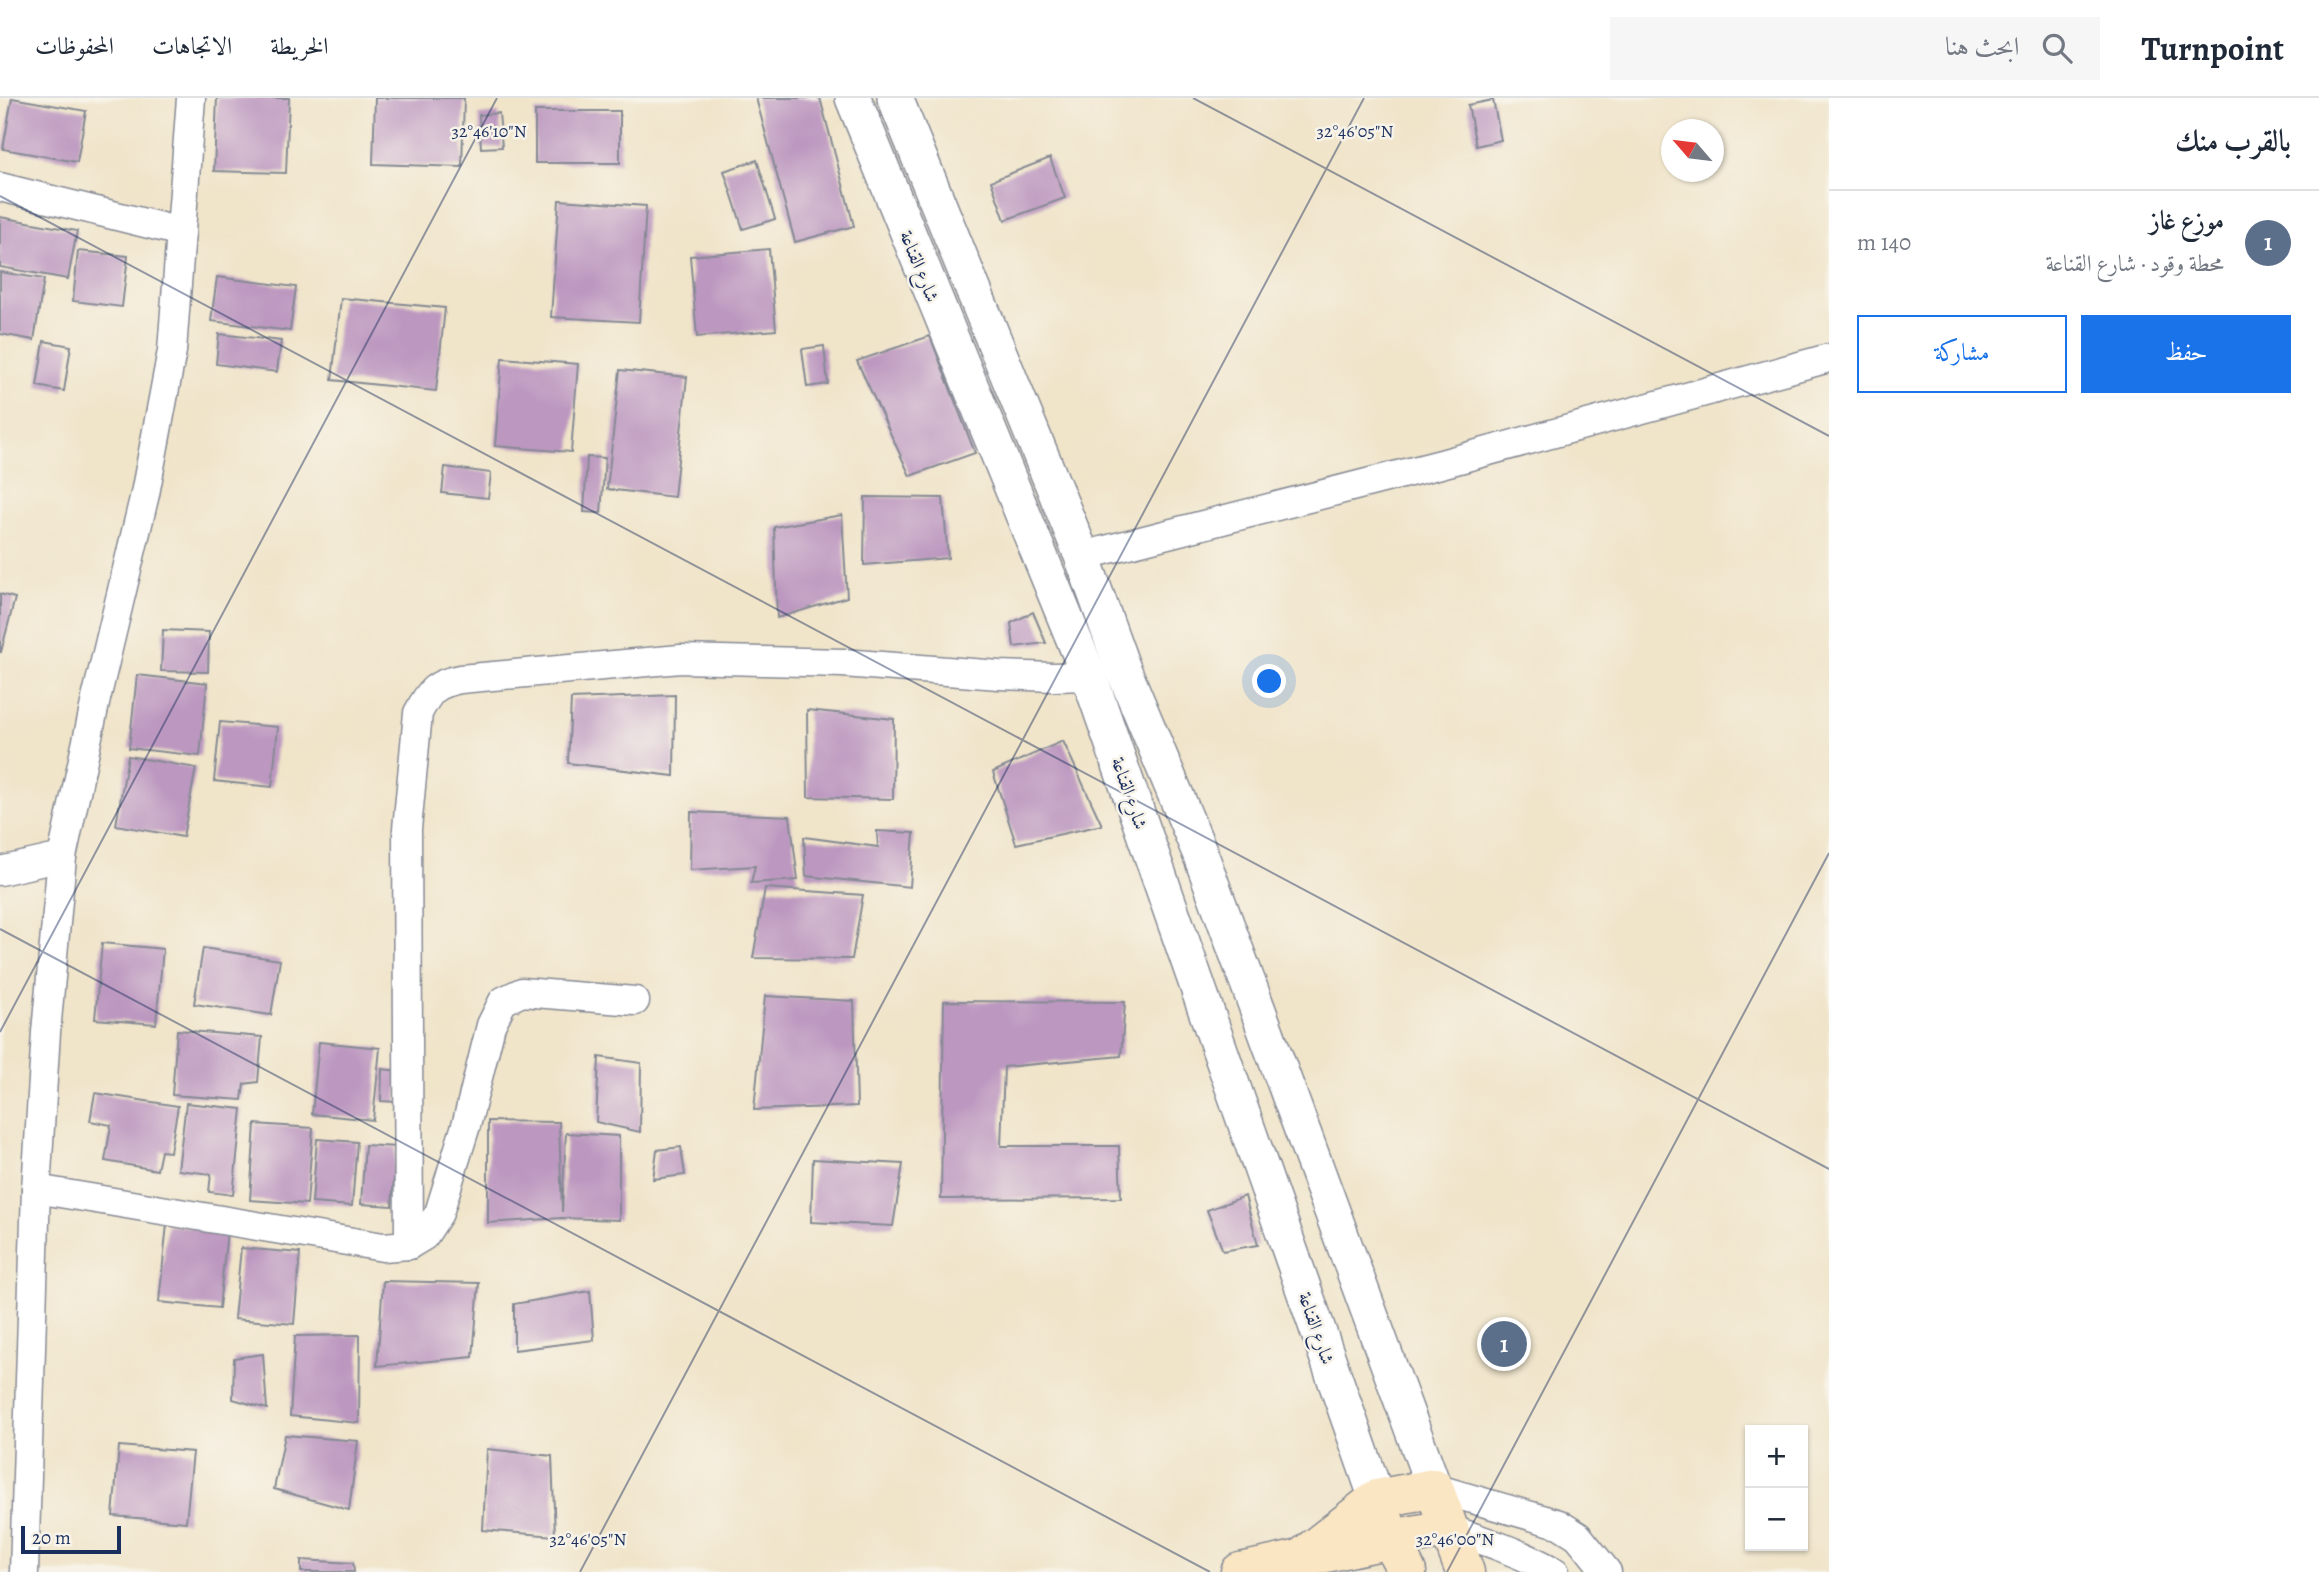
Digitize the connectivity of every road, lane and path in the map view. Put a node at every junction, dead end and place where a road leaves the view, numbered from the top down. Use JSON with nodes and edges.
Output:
{"nodes":[{"id":1,"x":191,"y":98,"type":"edge"},
{"id":2,"x":853,"y":98,"type":"edge"},
{"id":3,"x":895,"y":98,"type":"edge"},
{"id":4,"x":0,"y":187,"type":"edge"},
{"id":5,"x":181,"y":232,"type":"junction"},
{"id":6,"x":1829,"y":358,"type":"edge"},
{"id":7,"x":1082,"y":556,"type":"junction"},
{"id":8,"x":1089,"y":676,"type":"junction"},
{"id":9,"x":62,"y":857,"type":"junction"},
{"id":10,"x":0,"y":871,"type":"edge"},
{"id":11,"x":635,"y":1001,"type":"dead end"},
{"id":12,"x":36,"y":1189,"type":"junction"},
{"id":13,"x":409,"y":1245,"type":"junction"},
{"id":14,"x":1434,"y":1488,"type":"junction"},
{"id":15,"x":1377,"y":1499,"type":"junction"},
{"id":16,"x":1449,"y":1528,"type":"junction"},
{"id":17,"x":1390,"y":1538,"type":"junction"},
{"id":18,"x":1298,"y":1560,"type":"junction"},
{"id":19,"x":24,"y":1572,"type":"edge"},
{"id":20,"x":1240,"y":1572,"type":"edge"},
{"id":21,"x":1407,"y":1572,"type":"edge"},
{"id":22,"x":1465,"y":1572,"type":"edge"},
{"id":23,"x":1555,"y":1572,"type":"edge"},
{"id":24,"x":1607,"y":1572,"type":"edge"}],
"edges":[{"from":1,"to":5,"type":"street"},
{"from":2,"to":8,"type":"street","name":"شارع القناعة"},
{"from":3,"to":7,"type":"street","name":"شارع القناعة"},
{"from":4,"to":5,"type":"street"},
{"from":5,"to":9,"type":"street"},
{"from":6,"to":7,"type":"street"},
{"from":7,"to":14,"type":"street","name":"شارع القناعة"},
{"from":8,"to":13,"type":"street"},
{"from":8,"to":15,"type":"street","name":"شارع القناعة"},
{"from":9,"to":10,"type":"street"},
{"from":9,"to":12,"type":"street"},
{"from":11,"to":13,"type":"street"},
{"from":12,"to":13,"type":"street"},
{"from":12,"to":19,"type":"street"},
{"from":14,"to":15,"type":"main road"},
{"from":14,"to":16,"type":"main road"},
{"from":14,"to":24,"type":"street"},
{"from":15,"to":17,"type":"main road"},
{"from":15,"to":18,"type":"main road"},
{"from":16,"to":17,"type":"main road"},
{"from":16,"to":22,"type":"main road"},
{"from":16,"to":23,"type":"street"},
{"from":17,"to":18,"type":"main road"},
{"from":17,"to":21,"type":"main road"},
{"from":18,"to":20,"type":"main road"}]}
